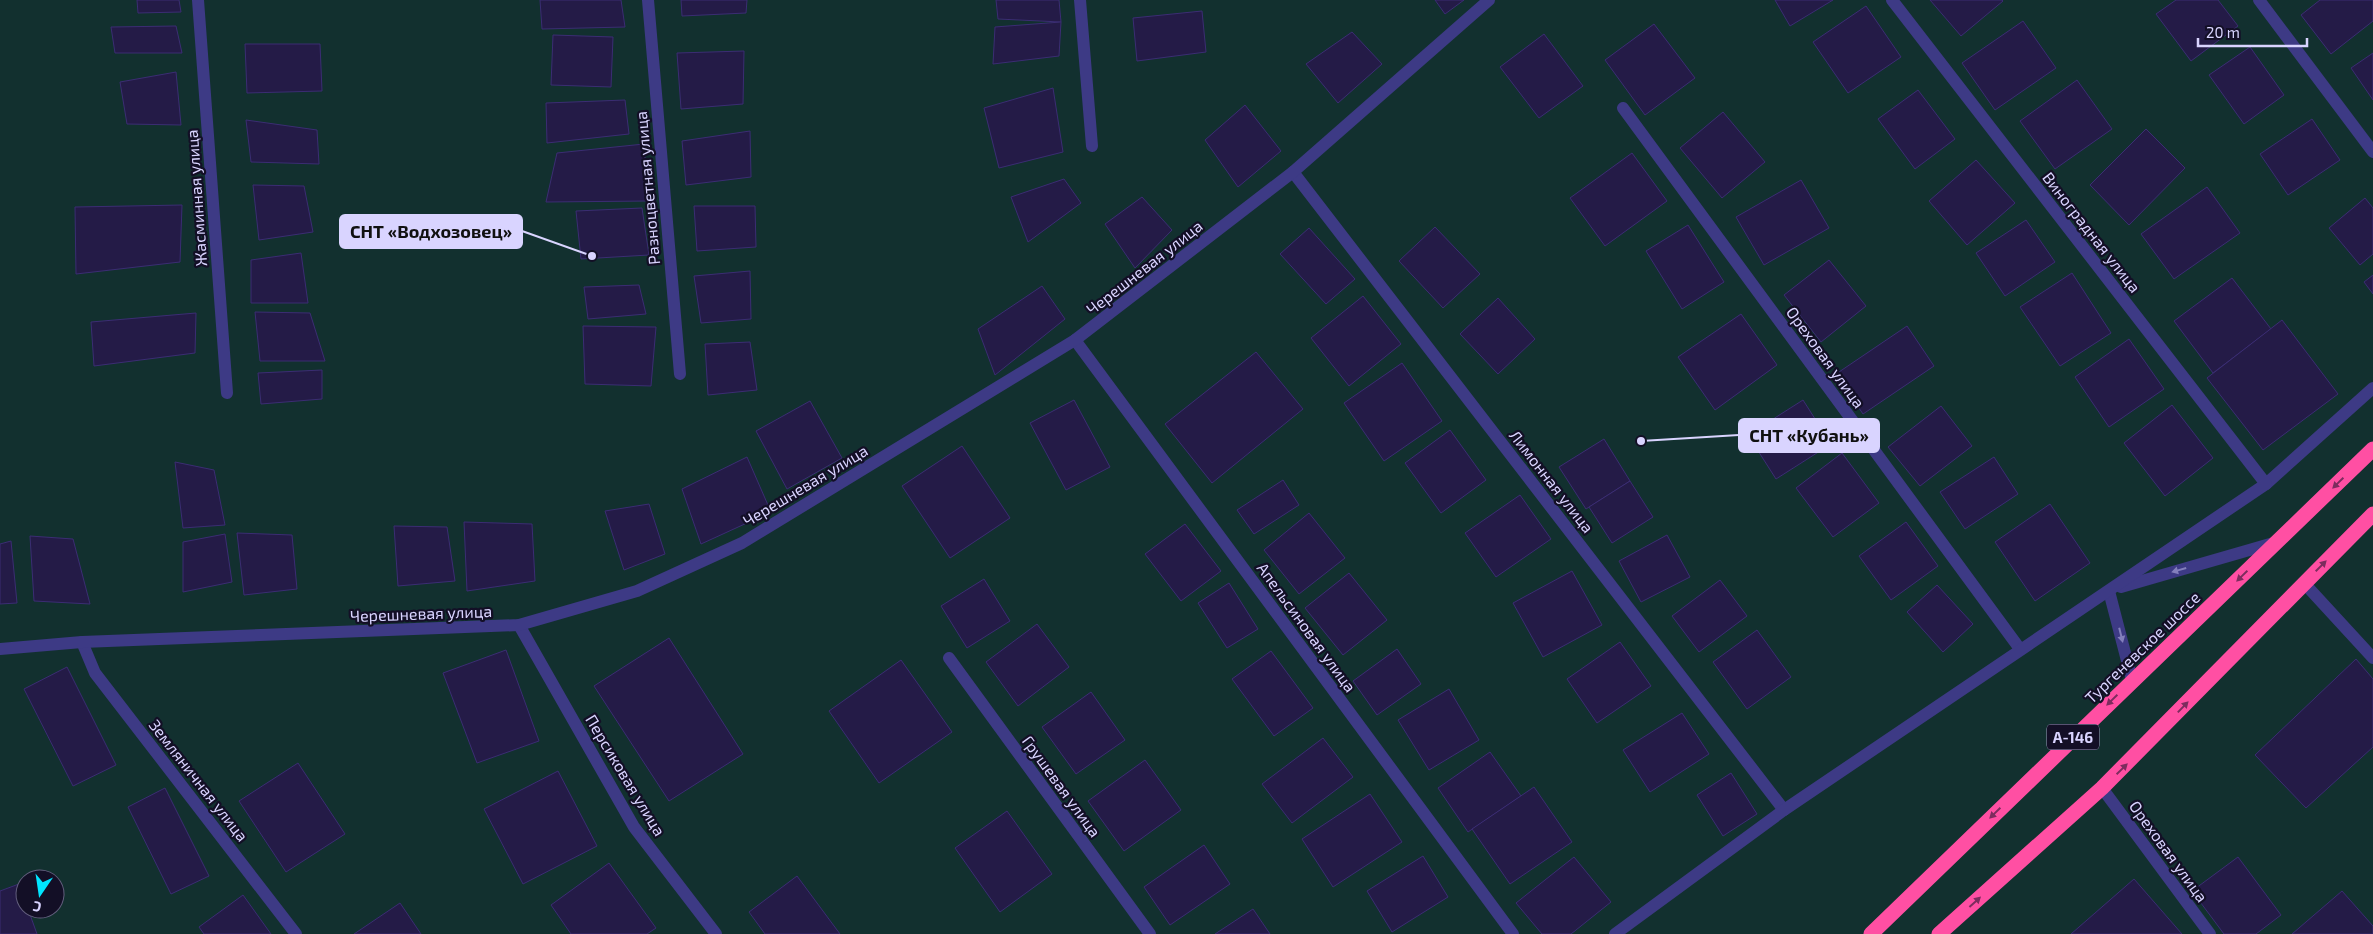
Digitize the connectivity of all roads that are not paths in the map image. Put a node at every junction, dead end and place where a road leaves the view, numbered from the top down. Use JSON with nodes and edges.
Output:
{"nodes":[{"id":1,"x":198,"y":0,"type":"edge"},
{"id":2,"x":648,"y":0,"type":"edge"},
{"id":3,"x":1080,"y":0,"type":"edge"},
{"id":4,"x":1489,"y":0,"type":"edge"},
{"id":5,"x":1892,"y":0,"type":"edge"},
{"id":6,"x":2259,"y":0,"type":"edge"},
{"id":7,"x":1623,"y":108,"type":"dead end"},
{"id":8,"x":1092,"y":146,"type":"dead end"},
{"id":9,"x":2373,"y":152,"type":"edge"},
{"id":10,"x":1293,"y":172,"type":"junction"},
{"id":11,"x":1075,"y":340,"type":"junction"},
{"id":12,"x":680,"y":374,"type":"dead end"},
{"id":13,"x":2373,"y":388,"type":"edge"},
{"id":14,"x":227,"y":393,"type":"dead end"},
{"id":15,"x":2373,"y":449,"type":"edge"},
{"id":16,"x":2266,"y":484,"type":"junction"},
{"id":17,"x":2373,"y":514,"type":"edge"},
{"id":18,"x":2277,"y":542,"type":"junction"},
{"id":19,"x":2304,"y":583,"type":"junction"},
{"id":20,"x":2109,"y":591,"type":"junction"},
{"id":21,"x":519,"y":626,"type":"junction"},
{"id":22,"x":82,"y":642,"type":"junction"},
{"id":23,"x":0,"y":649,"type":"edge"},
{"id":24,"x":2020,"y":650,"type":"junction"},
{"id":25,"x":949,"y":658,"type":"dead end"},
{"id":26,"x":2373,"y":658,"type":"edge"},
{"id":27,"x":2132,"y":680,"type":"junction"},
{"id":28,"x":2102,"y":788,"type":"junction"},
{"id":29,"x":1784,"y":810,"type":"junction"},
{"id":30,"x":296,"y":934,"type":"edge"},
{"id":31,"x":716,"y":934,"type":"edge"},
{"id":32,"x":1150,"y":934,"type":"edge"},
{"id":33,"x":1513,"y":934,"type":"edge"},
{"id":34,"x":1616,"y":934,"type":"edge"},
{"id":35,"x":1871,"y":934,"type":"edge"},
{"id":36,"x":1939,"y":934,"type":"edge"},
{"id":37,"x":2210,"y":934,"type":"edge"}],
"edges":[{"from":1,"to":14,"type":"street","name":"Жасминная улица"},
{"from":2,"to":12,"type":"street","name":"Разноцветная улица"},
{"from":3,"to":8,"type":"street"},
{"from":4,"to":10,"type":"street","name":"Черешневая улица"},
{"from":5,"to":16,"type":"street","name":"Виноградная улица"},
{"from":6,"to":9,"type":"street"},
{"from":7,"to":24,"type":"street","name":"Ореховая улица"},
{"from":10,"to":11,"type":"street","name":"Черешневая улица"},
{"from":10,"to":29,"type":"street","name":"Лимонная улица"},
{"from":11,"to":21,"type":"street","name":"Черешневая улица"},
{"from":11,"to":33,"type":"street","name":"Апельсиновая улица"},
{"from":13,"to":16,"type":"street"},
{"from":15,"to":18,"type":"highway","name":"Тургеневское шоссе","number":"А-146","one_way":true},
{"from":16,"to":20,"type":"street"},
{"from":19,"to":17,"type":"highway","one_way":true},
{"from":18,"to":20,"type":"street","one_way":true},
{"from":18,"to":27,"type":"highway","name":"Тургеневское шоссе","number":"А-146","one_way":true},
{"from":19,"to":26,"type":"street"},
{"from":28,"to":19,"type":"highway","one_way":true},
{"from":20,"to":24,"type":"street"},
{"from":20,"to":27,"type":"street","one_way":true},
{"from":21,"to":22,"type":"street","name":"Черешневая улица"},
{"from":21,"to":31,"type":"street","name":"Персиковая улица"},
{"from":22,"to":23,"type":"street","name":"Черешневая улица"},
{"from":22,"to":30,"type":"street","name":"Земляничная улица"},
{"from":24,"to":29,"type":"street"},
{"from":25,"to":32,"type":"street","name":"Грушевая улица"},
{"from":27,"to":35,"type":"highway","name":"Тургеневское шоссе","number":"А-146","one_way":true},
{"from":36,"to":28,"type":"highway","one_way":true},
{"from":28,"to":37,"type":"street","name":"Ореховая улица"},
{"from":29,"to":34,"type":"street"}]}
